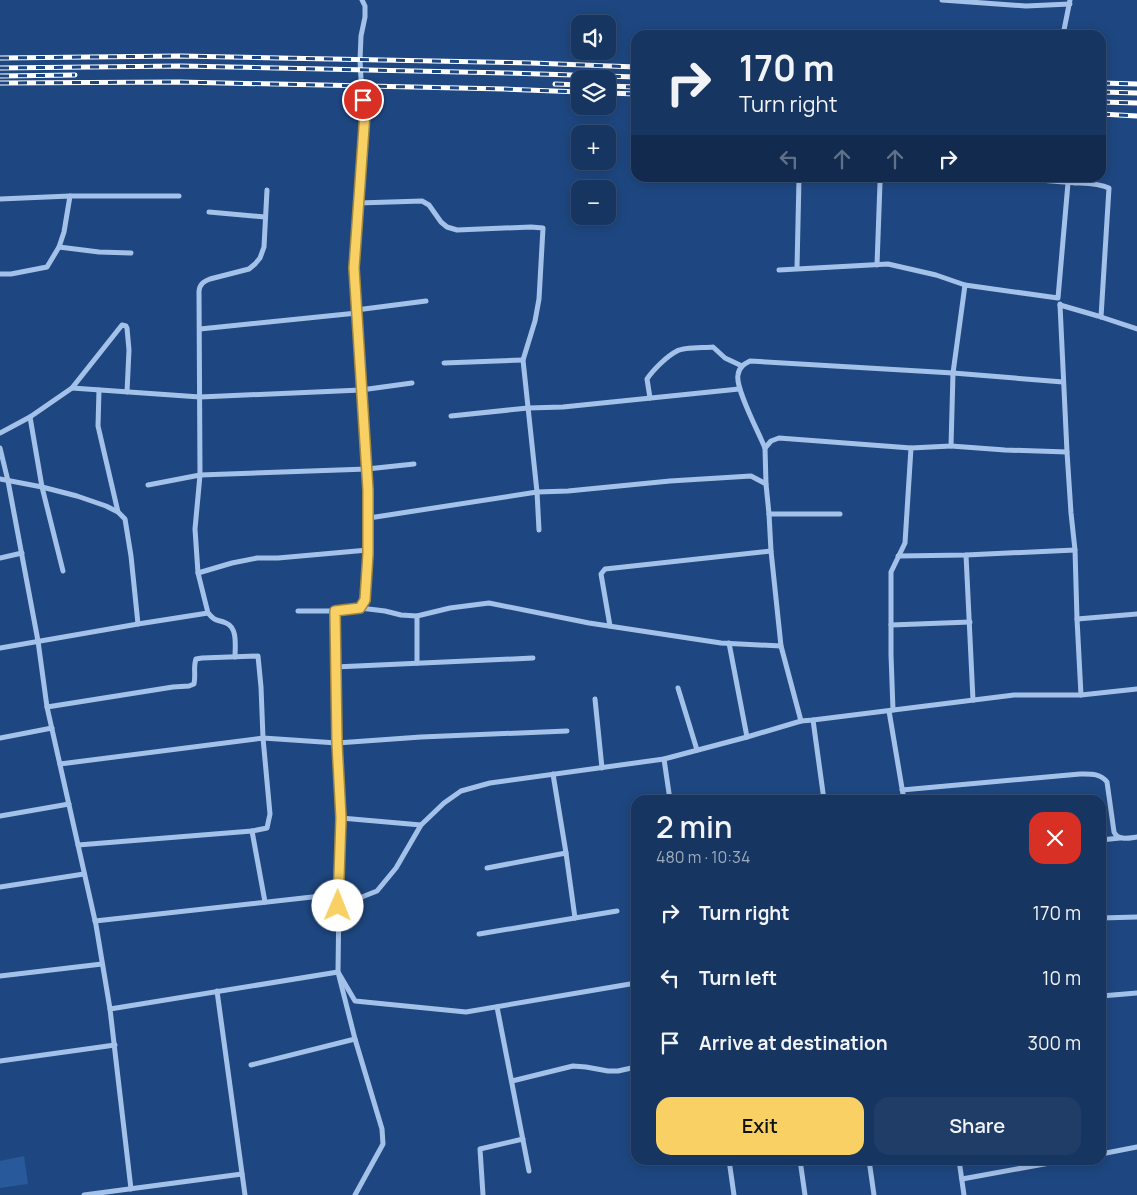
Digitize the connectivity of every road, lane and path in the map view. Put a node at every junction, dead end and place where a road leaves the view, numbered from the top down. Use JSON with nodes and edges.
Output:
{"nodes":[{"id":1,"x":362,"y":0,"type":"edge"},
{"id":2,"x":942,"y":0,"type":"edge"},
{"id":3,"x":1070,"y":2,"type":"edge"},
{"id":4,"x":1064,"y":30,"type":"edge"},
{"id":5,"x":799,"y":182,"type":"edge"},
{"id":6,"x":880,"y":182,"type":"edge"},
{"id":7,"x":1066,"y":182,"type":"edge"},
{"id":8,"x":1080,"y":182,"type":"edge"},
{"id":9,"x":267,"y":190,"type":"dead end"},
{"id":10,"x":70,"y":196,"type":"junction"},
{"id":11,"x":179,"y":196,"type":"dead end"},
{"id":12,"x":0,"y":199,"type":"edge"},
{"id":13,"x":358,"y":203,"type":"junction"},
{"id":14,"x":209,"y":212,"type":"dead end"},
{"id":15,"x":265,"y":217,"type":"junction"},
{"id":16,"x":59,"y":247,"type":"junction"},
{"id":17,"x":131,"y":253,"type":"dead end"},
{"id":18,"x":877,"y":265,"type":"junction"},
{"id":19,"x":798,"y":268,"type":"junction"},
{"id":20,"x":779,"y":270,"type":"dead end"},
{"id":21,"x":0,"y":274,"type":"edge"},
{"id":22,"x":965,"y":285,"type":"junction"},
{"id":23,"x":1058,"y":298,"type":"junction"},
{"id":24,"x":426,"y":301,"type":"dead end"},
{"id":25,"x":1060,"y":305,"type":"junction"},
{"id":26,"x":356,"y":312,"type":"junction"},
{"id":27,"x":1101,"y":317,"type":"junction"},
{"id":28,"x":200,"y":329,"type":"junction"},
{"id":29,"x":1137,"y":329,"type":"edge"},
{"id":30,"x":524,"y":360,"type":"junction"},
{"id":31,"x":444,"y":363,"type":"dead end"},
{"id":32,"x":742,"y":366,"type":"junction"},
{"id":33,"x":953,"y":373,"type":"junction"},
{"id":34,"x":1063,"y":382,"type":"junction"},
{"id":35,"x":412,"y":383,"type":"dead end"},
{"id":36,"x":72,"y":388,"type":"junction"},
{"id":37,"x":739,"y":389,"type":"junction"},
{"id":38,"x":99,"y":390,"type":"junction"},
{"id":39,"x":362,"y":390,"type":"junction"},
{"id":40,"x":127,"y":392,"type":"junction"},
{"id":41,"x":200,"y":397,"type":"junction"},
{"id":42,"x":650,"y":398,"type":"junction"},
{"id":43,"x":528,"y":408,"type":"junction"},
{"id":44,"x":451,"y":416,"type":"dead end"},
{"id":45,"x":30,"y":417,"type":"junction"},
{"id":46,"x":0,"y":432,"type":"edge"},
{"id":47,"x":951,"y":446,"type":"junction"},
{"id":48,"x":0,"y":448,"type":"edge"},
{"id":49,"x":765,"y":448,"type":"junction"},
{"id":50,"x":911,"y":448,"type":"junction"},
{"id":51,"x":1067,"y":452,"type":"junction"},
{"id":52,"x":414,"y":464,"type":"dead end"},
{"id":53,"x":367,"y":469,"type":"junction"},
{"id":54,"x":200,"y":475,"type":"junction"},
{"id":55,"x":0,"y":479,"type":"edge"},
{"id":56,"x":8,"y":481,"type":"junction"},
{"id":57,"x":766,"y":484,"type":"junction"},
{"id":58,"x":148,"y":485,"type":"dead end"},
{"id":59,"x":42,"y":487,"type":"junction"},
{"id":60,"x":537,"y":492,"type":"junction"},
{"id":61,"x":118,"y":512,"type":"junction"},
{"id":62,"x":769,"y":514,"type":"junction"},
{"id":63,"x":840,"y":514,"type":"dead end"},
{"id":64,"x":369,"y":518,"type":"junction"},
{"id":65,"x":539,"y":530,"type":"dead end"},
{"id":66,"x":368,"y":550,"type":"junction"},
{"id":67,"x":1075,"y":550,"type":"junction"},
{"id":68,"x":771,"y":551,"type":"junction"},
{"id":69,"x":22,"y":553,"type":"junction"},
{"id":70,"x":966,"y":555,"type":"junction"},
{"id":71,"x":898,"y":556,"type":"junction"},
{"id":72,"x":0,"y":558,"type":"edge"},
{"id":73,"x":64,"y":571,"type":"dead end"},
{"id":74,"x":198,"y":573,"type":"junction"},
{"id":75,"x":360,"y":608,"type":"junction"},
{"id":76,"x":298,"y":611,"type":"dead end"},
{"id":77,"x":335,"y":611,"type":"junction"},
{"id":78,"x":208,"y":613,"type":"junction"},
{"id":79,"x":1137,"y":614,"type":"edge"},
{"id":80,"x":417,"y":616,"type":"junction"},
{"id":81,"x":1076,"y":619,"type":"junction"},
{"id":82,"x":970,"y":622,"type":"junction"},
{"id":83,"x":138,"y":624,"type":"junction"},
{"id":84,"x":891,"y":625,"type":"junction"},
{"id":85,"x":610,"y":626,"type":"junction"},
{"id":86,"x":38,"y":641,"type":"junction"},
{"id":87,"x":729,"y":644,"type":"junction"},
{"id":88,"x":781,"y":646,"type":"junction"},
{"id":89,"x":0,"y":648,"type":"edge"},
{"id":90,"x":235,"y":657,"type":"junction"},
{"id":91,"x":532,"y":658,"type":"dead end"},
{"id":92,"x":418,"y":663,"type":"junction"},
{"id":93,"x":336,"y":667,"type":"junction"},
{"id":94,"x":678,"y":688,"type":"dead end"},
{"id":95,"x":1137,"y":690,"type":"edge"},
{"id":96,"x":1081,"y":695,"type":"junction"},
{"id":97,"x":595,"y":699,"type":"dead end"},
{"id":98,"x":973,"y":700,"type":"junction"},
{"id":99,"x":47,"y":707,"type":"junction"},
{"id":100,"x":891,"y":710,"type":"junction"},
{"id":101,"x":812,"y":720,"type":"junction"},
{"id":102,"x":801,"y":721,"type":"junction"},
{"id":103,"x":52,"y":728,"type":"junction"},
{"id":104,"x":567,"y":731,"type":"dead end"},
{"id":105,"x":747,"y":737,"type":"junction"},
{"id":106,"x":0,"y":738,"type":"edge"},
{"id":107,"x":263,"y":738,"type":"junction"},
{"id":108,"x":337,"y":743,"type":"junction"},
{"id":109,"x":697,"y":750,"type":"junction"},
{"id":110,"x":664,"y":759,"type":"junction"},
{"id":111,"x":60,"y":764,"type":"junction"},
{"id":112,"x":602,"y":768,"type":"junction"},
{"id":113,"x":553,"y":774,"type":"junction"},
{"id":114,"x":902,"y":790,"type":"junction"},
{"id":115,"x":669,"y":795,"type":"edge"},
{"id":116,"x":823,"y":795,"type":"edge"},
{"id":117,"x":903,"y":795,"type":"edge"},
{"id":118,"x":69,"y":804,"type":"junction"},
{"id":119,"x":0,"y":816,"type":"edge"},
{"id":120,"x":341,"y":818,"type":"junction"},
{"id":121,"x":421,"y":825,"type":"junction"},
{"id":122,"x":252,"y":831,"type":"junction"},
{"id":123,"x":1137,"y":837,"type":"edge"},
{"id":124,"x":1120,"y":838,"type":"junction"},
{"id":125,"x":1106,"y":839,"type":"edge"},
{"id":126,"x":78,"y":845,"type":"junction"},
{"id":127,"x":566,"y":853,"type":"junction"},
{"id":128,"x":487,"y":868,"type":"dead end"},
{"id":129,"x":84,"y":874,"type":"junction"},
{"id":130,"x":0,"y":887,"type":"edge"},
{"id":131,"x":338,"y":894,"type":"junction"},
{"id":132,"x":265,"y":902,"type":"junction"},
{"id":133,"x":338,"y":906,"type":"junction"},
{"id":134,"x":617,"y":912,"type":"dead end"},
{"id":135,"x":1137,"y":917,"type":"edge"},
{"id":136,"x":575,"y":918,"type":"junction"},
{"id":137,"x":1106,"y":918,"type":"edge"},
{"id":138,"x":95,"y":921,"type":"junction"},
{"id":139,"x":479,"y":934,"type":"dead end"},
{"id":140,"x":102,"y":964,"type":"junction"},
{"id":141,"x":338,"y":972,"type":"junction"},
{"id":142,"x":0,"y":976,"type":"edge"},
{"id":143,"x":631,"y":984,"type":"edge"},
{"id":144,"x":217,"y":991,"type":"junction"},
{"id":145,"x":1137,"y":993,"type":"edge"},
{"id":146,"x":1106,"y":996,"type":"edge"},
{"id":147,"x":497,"y":1007,"type":"junction"},
{"id":148,"x":110,"y":1009,"type":"junction"},
{"id":149,"x":355,"y":1039,"type":"junction"},
{"id":150,"x":115,"y":1045,"type":"junction"},
{"id":151,"x":0,"y":1061,"type":"edge"},
{"id":152,"x":251,"y":1065,"type":"dead end"},
{"id":153,"x":631,"y":1068,"type":"edge"},
{"id":154,"x":512,"y":1081,"type":"junction"},
{"id":155,"x":523,"y":1138,"type":"junction"},
{"id":156,"x":1137,"y":1147,"type":"edge"},
{"id":157,"x":1106,"y":1153,"type":"edge"},
{"id":158,"x":730,"y":1165,"type":"edge"},
{"id":159,"x":801,"y":1165,"type":"edge"},
{"id":160,"x":870,"y":1165,"type":"edge"},
{"id":161,"x":960,"y":1165,"type":"edge"},
{"id":162,"x":1039,"y":1165,"type":"edge"},
{"id":163,"x":530,"y":1171,"type":"dead end"},
{"id":164,"x":242,"y":1174,"type":"junction"},
{"id":165,"x":962,"y":1179,"type":"junction"},
{"id":166,"x":131,"y":1189,"type":"junction"},
{"id":167,"x":84,"y":1195,"type":"edge"},
{"id":168,"x":245,"y":1195,"type":"edge"},
{"id":169,"x":355,"y":1195,"type":"edge"},
{"id":170,"x":483,"y":1195,"type":"edge"},
{"id":171,"x":734,"y":1195,"type":"edge"},
{"id":172,"x":805,"y":1195,"type":"edge"},
{"id":173,"x":874,"y":1195,"type":"edge"},
{"id":174,"x":964,"y":1195,"type":"edge"}],
"edges":[{"from":1,"to":13,"type":"street"},
{"from":2,"to":3,"type":"street"},
{"from":3,"to":4,"type":"street"},
{"from":5,"to":19,"type":"street"},
{"from":6,"to":18,"type":"street"},
{"from":7,"to":23,"type":"street"},
{"from":8,"to":27,"type":"street"},
{"from":9,"to":15,"type":"street"},
{"from":10,"to":11,"type":"street"},
{"from":10,"to":12,"type":"street"},
{"from":10,"to":16,"type":"street"},
{"from":13,"to":26,"type":"street"},
{"from":13,"to":30,"type":"street"},
{"from":14,"to":15,"type":"street"},
{"from":15,"to":28,"type":"street"},
{"from":16,"to":17,"type":"street"},
{"from":16,"to":21,"type":"street"},
{"from":18,"to":19,"type":"street"},
{"from":18,"to":22,"type":"street"},
{"from":19,"to":20,"type":"street"},
{"from":22,"to":23,"type":"street"},
{"from":22,"to":33,"type":"street"},
{"from":23,"to":25,"type":"street"},
{"from":24,"to":26,"type":"street"},
{"from":25,"to":27,"type":"street"},
{"from":25,"to":34,"type":"street"},
{"from":26,"to":28,"type":"street"},
{"from":26,"to":39,"type":"street"},
{"from":27,"to":29,"type":"street"},
{"from":28,"to":41,"type":"street"},
{"from":30,"to":31,"type":"street"},
{"from":30,"to":43,"type":"street"},
{"from":32,"to":33,"type":"street"},
{"from":32,"to":37,"type":"street"},
{"from":32,"to":42,"type":"street"},
{"from":33,"to":34,"type":"street"},
{"from":33,"to":47,"type":"street"},
{"from":34,"to":51,"type":"street"},
{"from":35,"to":39,"type":"street"},
{"from":36,"to":38,"type":"street"},
{"from":36,"to":40,"type":"street"},
{"from":36,"to":45,"type":"street"},
{"from":37,"to":42,"type":"street"},
{"from":37,"to":49,"type":"street"},
{"from":38,"to":40,"type":"street"},
{"from":38,"to":61,"type":"street"},
{"from":39,"to":41,"type":"street"},
{"from":39,"to":53,"type":"street"},
{"from":40,"to":41,"type":"street"},
{"from":41,"to":54,"type":"street"},
{"from":42,"to":43,"type":"street"},
{"from":43,"to":44,"type":"street"},
{"from":43,"to":60,"type":"street"},
{"from":45,"to":46,"type":"street"},
{"from":45,"to":59,"type":"street"},
{"from":47,"to":50,"type":"street"},
{"from":47,"to":51,"type":"street"},
{"from":48,"to":56,"type":"street"},
{"from":49,"to":50,"type":"street"},
{"from":49,"to":57,"type":"street"},
{"from":50,"to":71,"type":"street"},
{"from":51,"to":67,"type":"street"},
{"from":52,"to":53,"type":"street"},
{"from":53,"to":54,"type":"street"},
{"from":53,"to":64,"type":"street"},
{"from":54,"to":58,"type":"street"},
{"from":54,"to":74,"type":"street"},
{"from":55,"to":56,"type":"street"},
{"from":56,"to":59,"type":"street"},
{"from":56,"to":69,"type":"street"},
{"from":57,"to":60,"type":"street"},
{"from":57,"to":62,"type":"street"},
{"from":59,"to":61,"type":"street"},
{"from":59,"to":73,"type":"street"},
{"from":60,"to":64,"type":"street"},
{"from":60,"to":65,"type":"street"},
{"from":61,"to":83,"type":"street"},
{"from":62,"to":63,"type":"street"},
{"from":62,"to":68,"type":"street"},
{"from":64,"to":66,"type":"street"},
{"from":66,"to":74,"type":"street"},
{"from":66,"to":75,"type":"street"},
{"from":67,"to":70,"type":"street"},
{"from":67,"to":81,"type":"street"},
{"from":68,"to":85,"type":"street"},
{"from":68,"to":88,"type":"street"},
{"from":69,"to":72,"type":"street"},
{"from":69,"to":86,"type":"street"},
{"from":70,"to":71,"type":"street"},
{"from":70,"to":82,"type":"street"},
{"from":71,"to":84,"type":"street"},
{"from":74,"to":78,"type":"street"},
{"from":75,"to":77,"type":"street"},
{"from":75,"to":80,"type":"street"},
{"from":76,"to":77,"type":"street"},
{"from":77,"to":93,"type":"street"},
{"from":78,"to":83,"type":"street"},
{"from":78,"to":90,"type":"street"},
{"from":79,"to":81,"type":"street"},
{"from":80,"to":85,"type":"street"},
{"from":80,"to":92,"type":"street"},
{"from":81,"to":96,"type":"street"},
{"from":82,"to":84,"type":"street"},
{"from":82,"to":98,"type":"street"},
{"from":83,"to":86,"type":"street"},
{"from":84,"to":100,"type":"street"},
{"from":85,"to":87,"type":"street"},
{"from":86,"to":89,"type":"street"},
{"from":86,"to":99,"type":"street"},
{"from":87,"to":88,"type":"street"},
{"from":87,"to":105,"type":"street"},
{"from":88,"to":102,"type":"street"},
{"from":90,"to":99,"type":"street"},
{"from":90,"to":107,"type":"street"},
{"from":91,"to":92,"type":"street"},
{"from":92,"to":93,"type":"street"},
{"from":93,"to":108,"type":"street"},
{"from":94,"to":109,"type":"street"},
{"from":95,"to":96,"type":"street"},
{"from":96,"to":98,"type":"street"},
{"from":97,"to":112,"type":"street"},
{"from":98,"to":100,"type":"street"},
{"from":99,"to":103,"type":"street"},
{"from":100,"to":101,"type":"street"},
{"from":100,"to":114,"type":"street"},
{"from":101,"to":102,"type":"street"},
{"from":101,"to":116,"type":"street"},
{"from":102,"to":105,"type":"street"},
{"from":103,"to":106,"type":"street"},
{"from":103,"to":111,"type":"street"},
{"from":104,"to":108,"type":"street"},
{"from":105,"to":109,"type":"street"},
{"from":107,"to":108,"type":"street"},
{"from":107,"to":111,"type":"street"},
{"from":107,"to":122,"type":"street"},
{"from":108,"to":120,"type":"street"},
{"from":109,"to":110,"type":"street"},
{"from":110,"to":112,"type":"street"},
{"from":110,"to":115,"type":"street"},
{"from":111,"to":118,"type":"street"},
{"from":112,"to":113,"type":"street"},
{"from":113,"to":121,"type":"street"},
{"from":113,"to":127,"type":"street"},
{"from":114,"to":117,"type":"street"},
{"from":114,"to":124,"type":"street"},
{"from":118,"to":119,"type":"street"},
{"from":118,"to":126,"type":"street"},
{"from":120,"to":121,"type":"street"},
{"from":120,"to":131,"type":"street"},
{"from":121,"to":133,"type":"street"},
{"from":122,"to":126,"type":"street"},
{"from":122,"to":132,"type":"street"},
{"from":123,"to":124,"type":"street"},
{"from":124,"to":125,"type":"street"},
{"from":126,"to":129,"type":"street"},
{"from":127,"to":128,"type":"street"},
{"from":127,"to":136,"type":"street"},
{"from":129,"to":130,"type":"street"},
{"from":129,"to":138,"type":"street"},
{"from":131,"to":132,"type":"street"},
{"from":131,"to":133,"type":"street"},
{"from":132,"to":138,"type":"street"},
{"from":133,"to":141,"type":"street"},
{"from":134,"to":136,"type":"street"},
{"from":135,"to":137,"type":"street"},
{"from":136,"to":139,"type":"street"},
{"from":138,"to":140,"type":"street"},
{"from":140,"to":142,"type":"street"},
{"from":140,"to":148,"type":"street"},
{"from":141,"to":144,"type":"street"},
{"from":141,"to":147,"type":"street"},
{"from":141,"to":149,"type":"street"},
{"from":143,"to":147,"type":"street"},
{"from":144,"to":148,"type":"street"},
{"from":144,"to":164,"type":"street"},
{"from":145,"to":146,"type":"street"},
{"from":147,"to":154,"type":"street"},
{"from":148,"to":150,"type":"street"},
{"from":149,"to":152,"type":"street"},
{"from":149,"to":169,"type":"street"},
{"from":150,"to":151,"type":"street"},
{"from":150,"to":166,"type":"street"},
{"from":153,"to":154,"type":"street"},
{"from":154,"to":155,"type":"street"},
{"from":155,"to":163,"type":"street"},
{"from":155,"to":170,"type":"street"},
{"from":156,"to":157,"type":"street"},
{"from":158,"to":171,"type":"street"},
{"from":159,"to":172,"type":"street"},
{"from":160,"to":173,"type":"street"},
{"from":161,"to":165,"type":"street"},
{"from":162,"to":165,"type":"street"},
{"from":164,"to":166,"type":"street"},
{"from":164,"to":168,"type":"street"},
{"from":165,"to":174,"type":"street"},
{"from":166,"to":167,"type":"street"}]}
